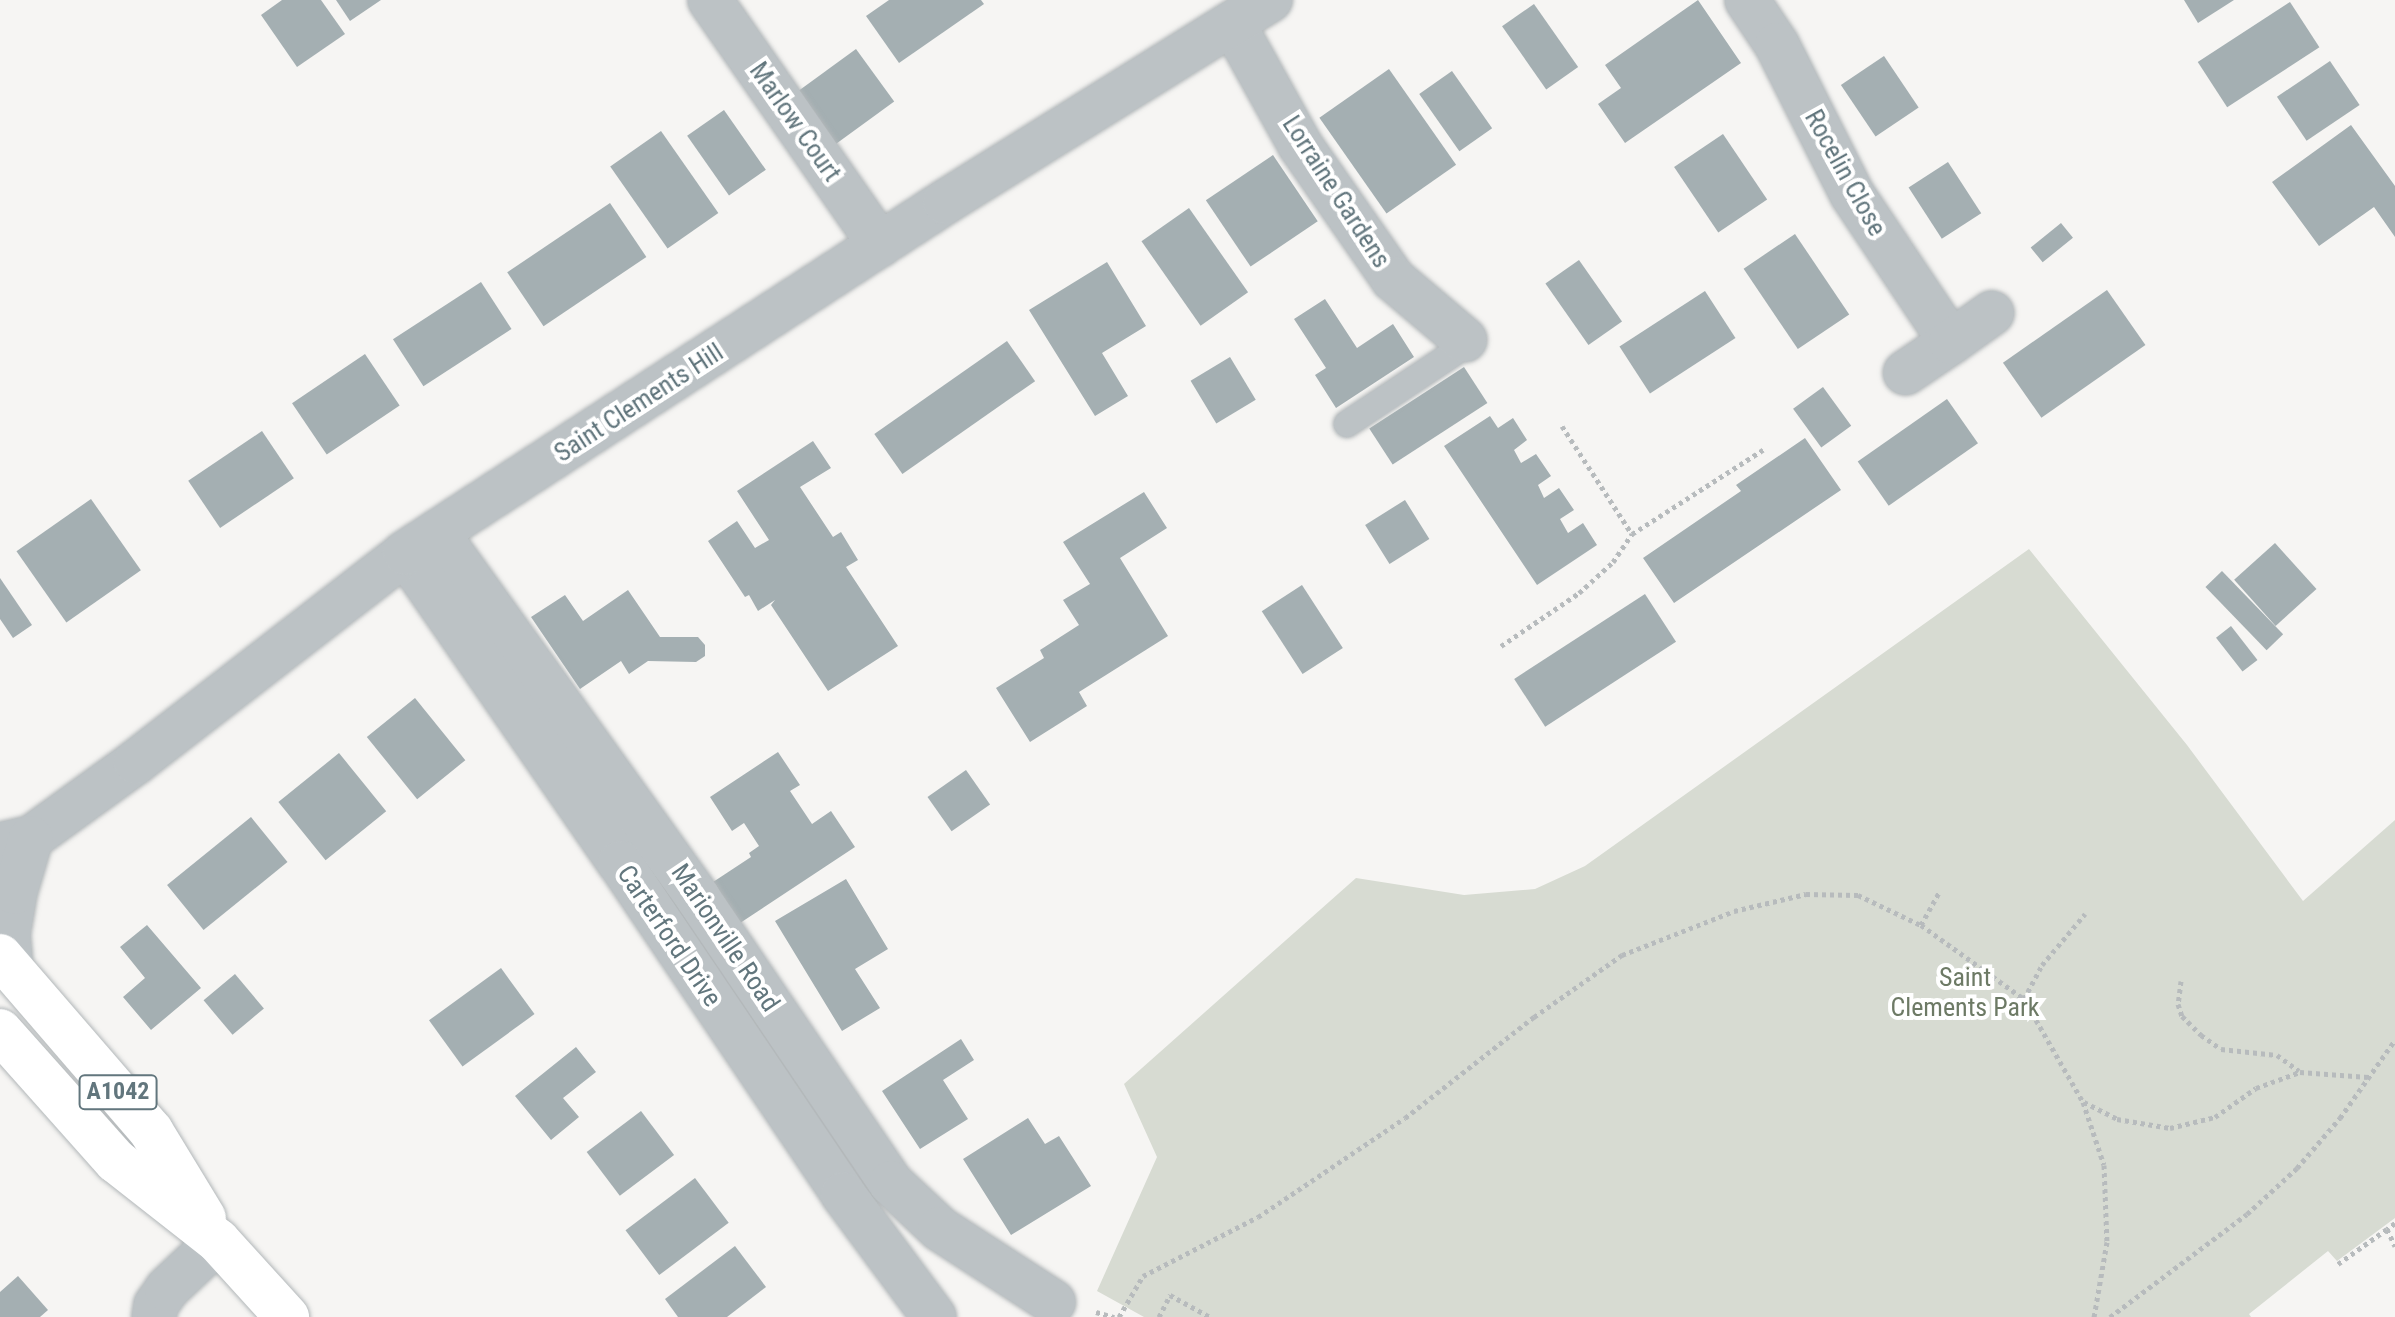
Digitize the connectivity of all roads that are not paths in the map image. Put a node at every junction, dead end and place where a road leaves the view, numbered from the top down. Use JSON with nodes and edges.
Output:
{"nodes":[{"id":1,"x":710,"y":0,"type":"edge"},
{"id":2,"x":1270,"y":0,"type":"edge"},
{"id":3,"x":1747,"y":0,"type":"edge"},
{"id":4,"x":1233,"y":24,"type":"junction"},
{"id":5,"x":880,"y":245,"type":"junction"},
{"id":6,"x":1992,"y":313,"type":"dead end"},
{"id":7,"x":1951,"y":342,"type":"junction"},
{"id":8,"x":1460,"y":347,"type":"joint"},
{"id":9,"x":1905,"y":373,"type":"dead end"},
{"id":10,"x":1347,"y":424,"type":"dead end"},
{"id":11,"x":421,"y":543,"type":"junction"},
{"id":12,"x":16,"y":842,"type":"edge"},
{"id":13,"x":6,"y":962,"type":"edge"},
{"id":14,"x":0,"y":1031,"type":"edge"},
{"id":15,"x":218,"y":1241,"type":"junction"},
{"id":16,"x":1053,"y":1302,"type":"dead end"},
{"id":17,"x":154,"y":1317,"type":"edge"},
{"id":18,"x":287,"y":1317,"type":"edge"},
{"id":19,"x":934,"y":1317,"type":"edge"}],
"edges":[{"from":1,"to":5,"type":"street","name":"Marlow Court"},
{"from":2,"to":4,"type":"street","name":"Saint Clements Hill"},
{"from":3,"to":7,"type":"street","name":"Rocelin Close"},
{"from":4,"to":5,"type":"street","name":"Saint Clements Hill"},
{"from":4,"to":8,"type":"street","name":"Lorraine Gardens"},
{"from":5,"to":11,"type":"street","name":"Saint Clements Hill"},
{"from":6,"to":7,"type":"street"},
{"from":7,"to":9,"type":"street"},
{"from":8,"to":10,"type":"lane"},
{"from":11,"to":12,"type":"street","name":"Saint Clements Hill"},
{"from":11,"to":16,"type":"street","name":"Marionville Road"},
{"from":11,"to":19,"type":"street","name":"Carterford Drive"},
{"from":12,"to":13,"type":"street","name":"Saint Clements Hill"},
{"from":13,"to":15,"type":"highway","number":"A1042"},
{"from":14,"to":15,"type":"highway","number":"A1042"},
{"from":15,"to":17,"type":"street"},
{"from":15,"to":18,"type":"highway","number":"A1042"}]}
